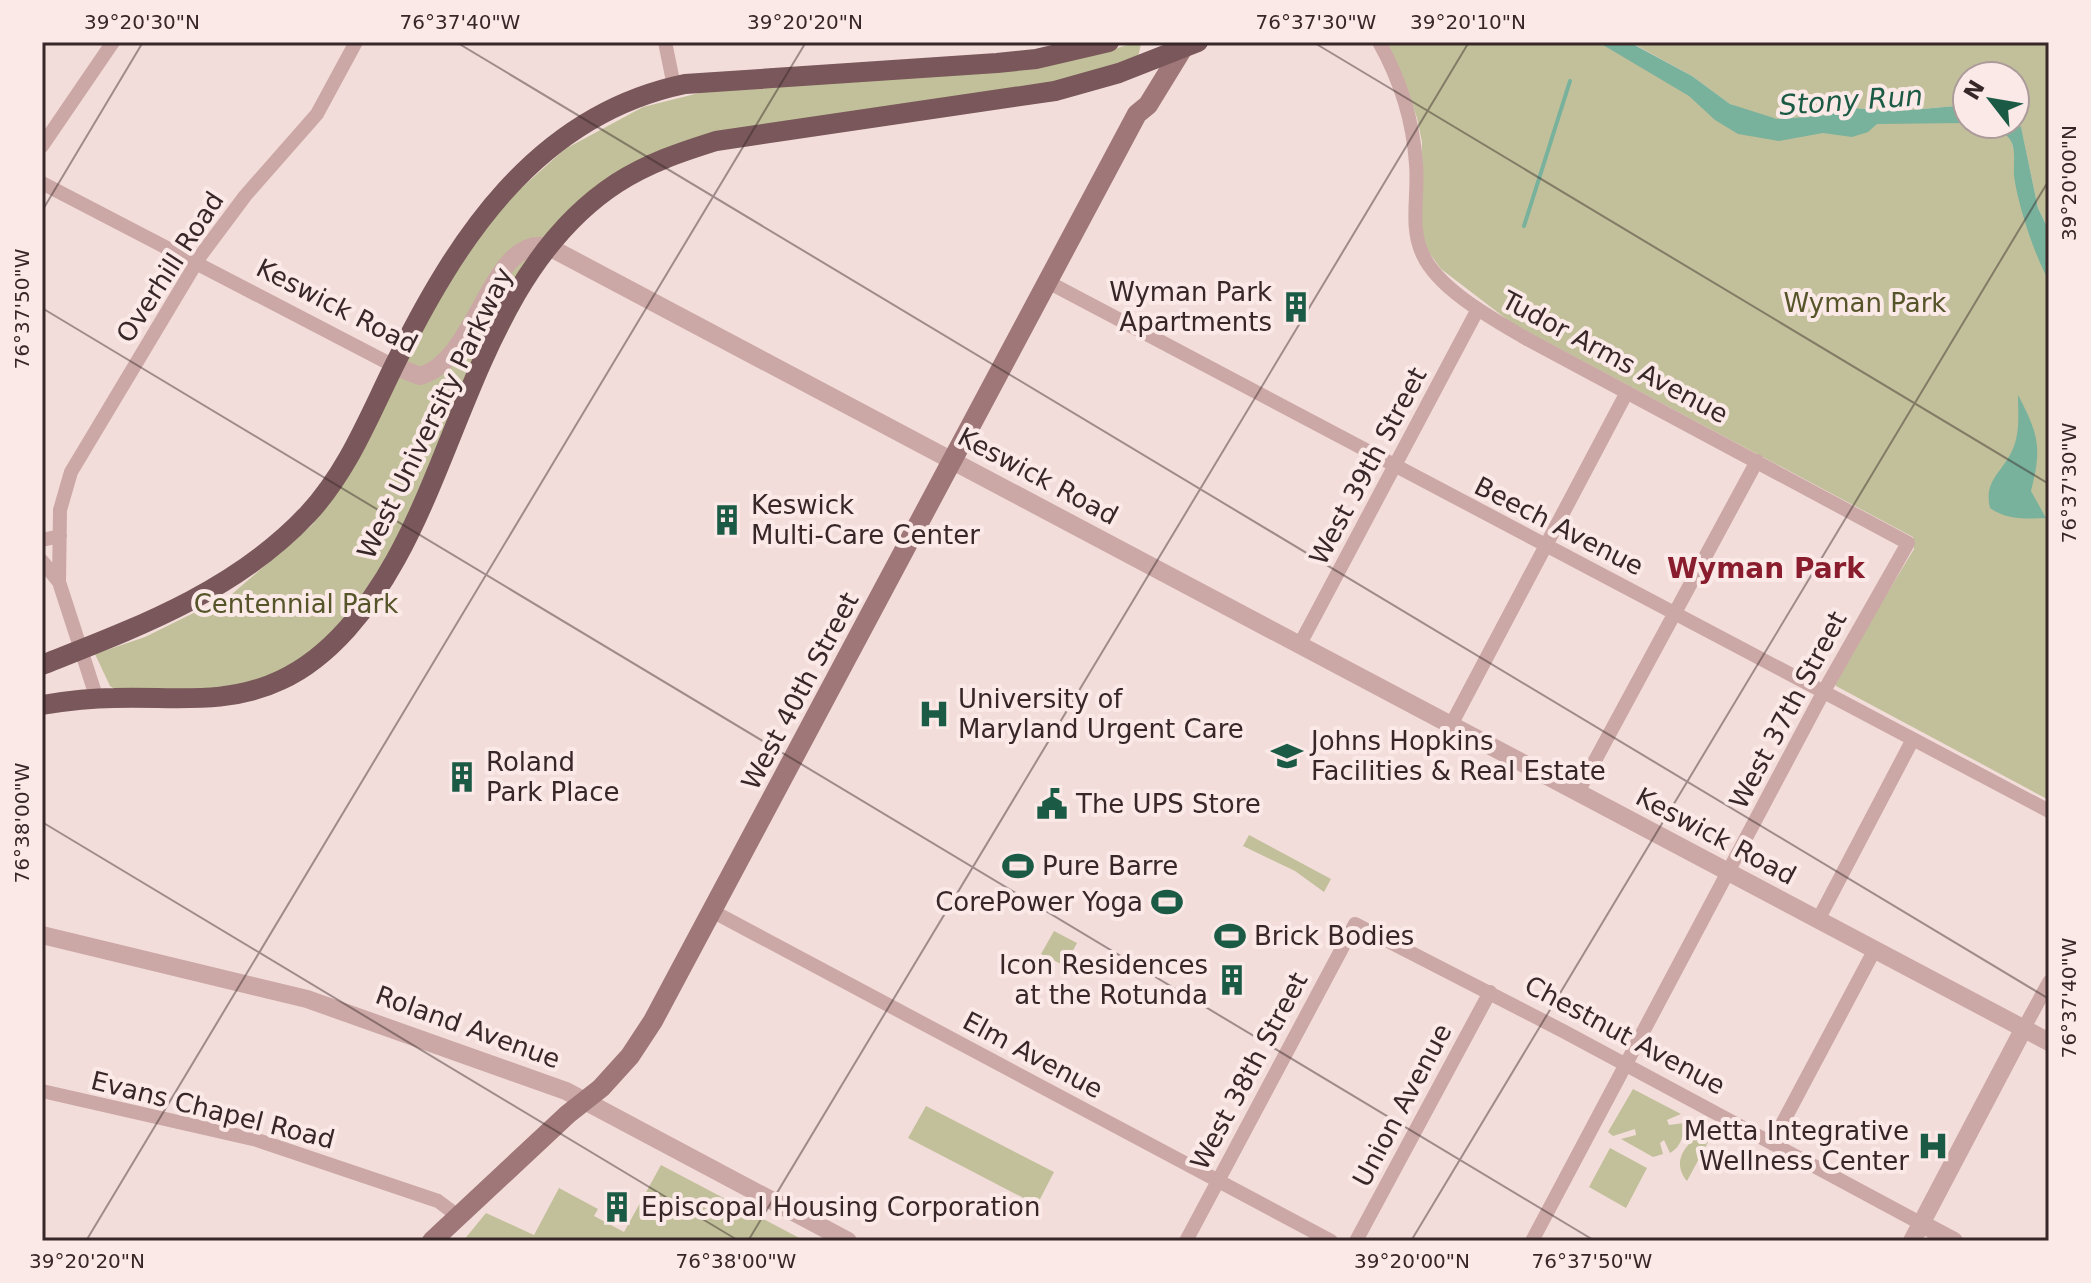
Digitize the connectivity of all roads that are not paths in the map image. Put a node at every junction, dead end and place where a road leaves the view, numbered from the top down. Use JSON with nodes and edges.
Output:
{"nodes":[{"id":1,"x":113,"y":42,"type":"edge"},
{"id":2,"x":356,"y":42,"type":"edge"},
{"id":3,"x":665,"y":42,"type":"edge"},
{"id":4,"x":1109,"y":42,"type":"edge"},
{"id":5,"x":1379,"y":42,"type":"edge"},
{"id":6,"x":1178,"y":48,"type":"edge"},
{"id":7,"x":674,"y":86,"type":"junction"},
{"id":8,"x":42,"y":146,"type":"edge"},
{"id":9,"x":42,"y":183,"type":"edge"},
{"id":10,"x":549,"y":247,"type":"junction"},
{"id":11,"x":196,"y":263,"type":"junction"},
{"id":12,"x":1048,"y":282,"type":"junction"},
{"id":13,"x":1478,"y":309,"type":"junction"},
{"id":14,"x":394,"y":366,"type":"junction"},
{"id":15,"x":1627,"y":392,"type":"junction"},
{"id":16,"x":953,"y":460,"type":"junction"},
{"id":17,"x":1757,"y":461,"type":"junction"},
{"id":18,"x":1394,"y":468,"type":"junction"},
{"id":19,"x":60,"y":536,"type":"junction"},
{"id":20,"x":42,"y":540,"type":"edge"},
{"id":21,"x":1908,"y":543,"type":"joint"},
{"id":22,"x":1545,"y":546,"type":"junction"},
{"id":23,"x":42,"y":561,"type":"edge"},
{"id":24,"x":59,"y":582,"type":"junction"},
{"id":25,"x":1673,"y":613,"type":"junction"},
{"id":26,"x":1300,"y":644,"type":"junction"},
{"id":27,"x":83,"y":649,"type":"junction"},
{"id":28,"x":42,"y":665,"type":"edge"},
{"id":29,"x":1824,"y":691,"type":"junction"},
{"id":30,"x":97,"y":699,"type":"junction"},
{"id":31,"x":42,"y":705,"type":"edge"},
{"id":32,"x":1451,"y":725,"type":"junction"},
{"id":33,"x":1913,"y":739,"type":"junction"},
{"id":34,"x":1578,"y":792,"type":"junction"},
{"id":35,"x":2049,"y":811,"type":"edge"},
{"id":36,"x":1729,"y":871,"type":"junction"},
{"id":37,"x":712,"y":911,"type":"junction"},
{"id":38,"x":1818,"y":920,"type":"junction"},
{"id":39,"x":1355,"y":924,"type":"joint"},
{"id":40,"x":42,"y":935,"type":"edge"},
{"id":41,"x":1874,"y":951,"type":"junction"},
{"id":42,"x":2049,"y":982,"type":"edge"},
{"id":43,"x":1490,"y":992,"type":"junction"},
{"id":44,"x":2024,"y":1028,"type":"junction"},
{"id":45,"x":2049,"y":1042,"type":"edge"},
{"id":46,"x":1626,"y":1064,"type":"junction"},
{"id":47,"x":42,"y":1091,"type":"edge"},
{"id":48,"x":585,"y":1102,"type":"junction"},
{"id":49,"x":1772,"y":1143,"type":"junction"},
{"id":50,"x":1218,"y":1181,"type":"junction"},
{"id":51,"x":1922,"y":1224,"type":"junction"},
{"id":52,"x":451,"y":1228,"type":"edge"},
{"id":53,"x":432,"y":1241,"type":"edge"},
{"id":54,"x":848,"y":1241,"type":"edge"},
{"id":55,"x":1186,"y":1241,"type":"edge"},
{"id":56,"x":1331,"y":1241,"type":"edge"},
{"id":57,"x":1356,"y":1241,"type":"edge"},
{"id":58,"x":1532,"y":1241,"type":"edge"},
{"id":59,"x":1912,"y":1241,"type":"edge"},
{"id":60,"x":1954,"y":1241,"type":"edge"}],
"edges":[{"from":1,"to":8,"type":"street"},
{"from":2,"to":11,"type":"street","name":"Overhill Road"},
{"from":3,"to":7,"type":"street"},
{"from":4,"to":7,"type":"main road","name":"West University Parkway"},
{"from":5,"to":13,"type":"street","name":"Tudor Arms Avenue"},
{"from":6,"to":10,"type":"main road","name":"West University Parkway"},
{"from":6,"to":12,"type":"main road","name":"West 40th Street"},
{"from":7,"to":14,"type":"main road","name":"West University Parkway"},
{"from":9,"to":11,"type":"street","name":"Keswick Road"},
{"from":10,"to":14,"type":"street","name":"Keswick Road"},
{"from":10,"to":16,"type":"street","name":"Keswick Road"},
{"from":10,"to":30,"type":"main road","name":"West University Parkway"},
{"from":11,"to":14,"type":"street","name":"Keswick Road"},
{"from":11,"to":19,"type":"street","name":"Overhill Road"},
{"from":12,"to":16,"type":"main road","name":"West 40th Street"},
{"from":12,"to":18,"type":"street","name":"Beech Avenue"},
{"from":13,"to":15,"type":"street","name":"Tudor Arms Avenue"},
{"from":13,"to":18,"type":"street","name":"West 39th Street"},
{"from":14,"to":27,"type":"main road","name":"West University Parkway"},
{"from":15,"to":17,"type":"street","name":"Tudor Arms Avenue"},
{"from":15,"to":22,"type":"street"},
{"from":16,"to":26,"type":"street","name":"Keswick Road"},
{"from":16,"to":37,"type":"main road","name":"West 40th Street"},
{"from":17,"to":21,"type":"street","name":"Tudor Arms Avenue"},
{"from":17,"to":25,"type":"street"},
{"from":18,"to":22,"type":"street","name":"Beech Avenue"},
{"from":18,"to":26,"type":"street","name":"West 39th Street"},
{"from":19,"to":20,"type":"street"},
{"from":19,"to":24,"type":"street","name":"Overhill Road"},
{"from":21,"to":29,"type":"street","name":"West 37th Street"},
{"from":22,"to":25,"type":"street","name":"Beech Avenue"},
{"from":22,"to":32,"type":"street"},
{"from":23,"to":24,"type":"street"},
{"from":24,"to":27,"type":"street","name":"Overhill Road"},
{"from":25,"to":29,"type":"street","name":"Beech Avenue"},
{"from":25,"to":34,"type":"street"},
{"from":26,"to":32,"type":"street","name":"Keswick Road"},
{"from":27,"to":28,"type":"main road","name":"West University Parkway"},
{"from":27,"to":30,"type":"street","name":"Overhill Road"},
{"from":29,"to":33,"type":"street","name":"Beech Avenue"},
{"from":29,"to":36,"type":"street","name":"West 37th Street"},
{"from":30,"to":31,"type":"main road","name":"West University Parkway"},
{"from":32,"to":34,"type":"street","name":"Keswick Road"},
{"from":33,"to":35,"type":"street","name":"Beech Avenue"},
{"from":33,"to":38,"type":"street"},
{"from":34,"to":36,"type":"street","name":"Keswick Road"},
{"from":36,"to":38,"type":"street","name":"Keswick Road"},
{"from":36,"to":46,"type":"street","name":"West 37th Street"},
{"from":37,"to":48,"type":"main road","name":"West 40th Street"},
{"from":37,"to":50,"type":"street","name":"Elm Avenue"},
{"from":38,"to":41,"type":"street","name":"Keswick Road"},
{"from":39,"to":43,"type":"street","name":"Chestnut Avenue"},
{"from":39,"to":50,"type":"street","name":"West 38th Street"},
{"from":40,"to":48,"type":"street","name":"Roland Avenue"},
{"from":41,"to":44,"type":"street","name":"Keswick Road"},
{"from":41,"to":49,"type":"street"},
{"from":42,"to":44,"type":"street"},
{"from":43,"to":46,"type":"street","name":"Chestnut Avenue"},
{"from":43,"to":57,"type":"street","name":"Union Avenue"},
{"from":44,"to":45,"type":"street","name":"Keswick Road"},
{"from":44,"to":51,"type":"street"},
{"from":46,"to":49,"type":"street","name":"Chestnut Avenue"},
{"from":46,"to":58,"type":"street","name":"West 37th Street"},
{"from":47,"to":52,"type":"street","name":"Evans Chapel Road"},
{"from":48,"to":52,"type":"main road","name":"West 40th Street"},
{"from":48,"to":54,"type":"street","name":"Roland Avenue"},
{"from":49,"to":51,"type":"street","name":"Chestnut Avenue"},
{"from":50,"to":55,"type":"street","name":"West 38th Street"},
{"from":50,"to":56,"type":"street","name":"Elm Avenue"},
{"from":51,"to":59,"type":"street"},
{"from":51,"to":60,"type":"street","name":"Chestnut Avenue"},
{"from":52,"to":53,"type":"main road","name":"West 40th Street"}]}
